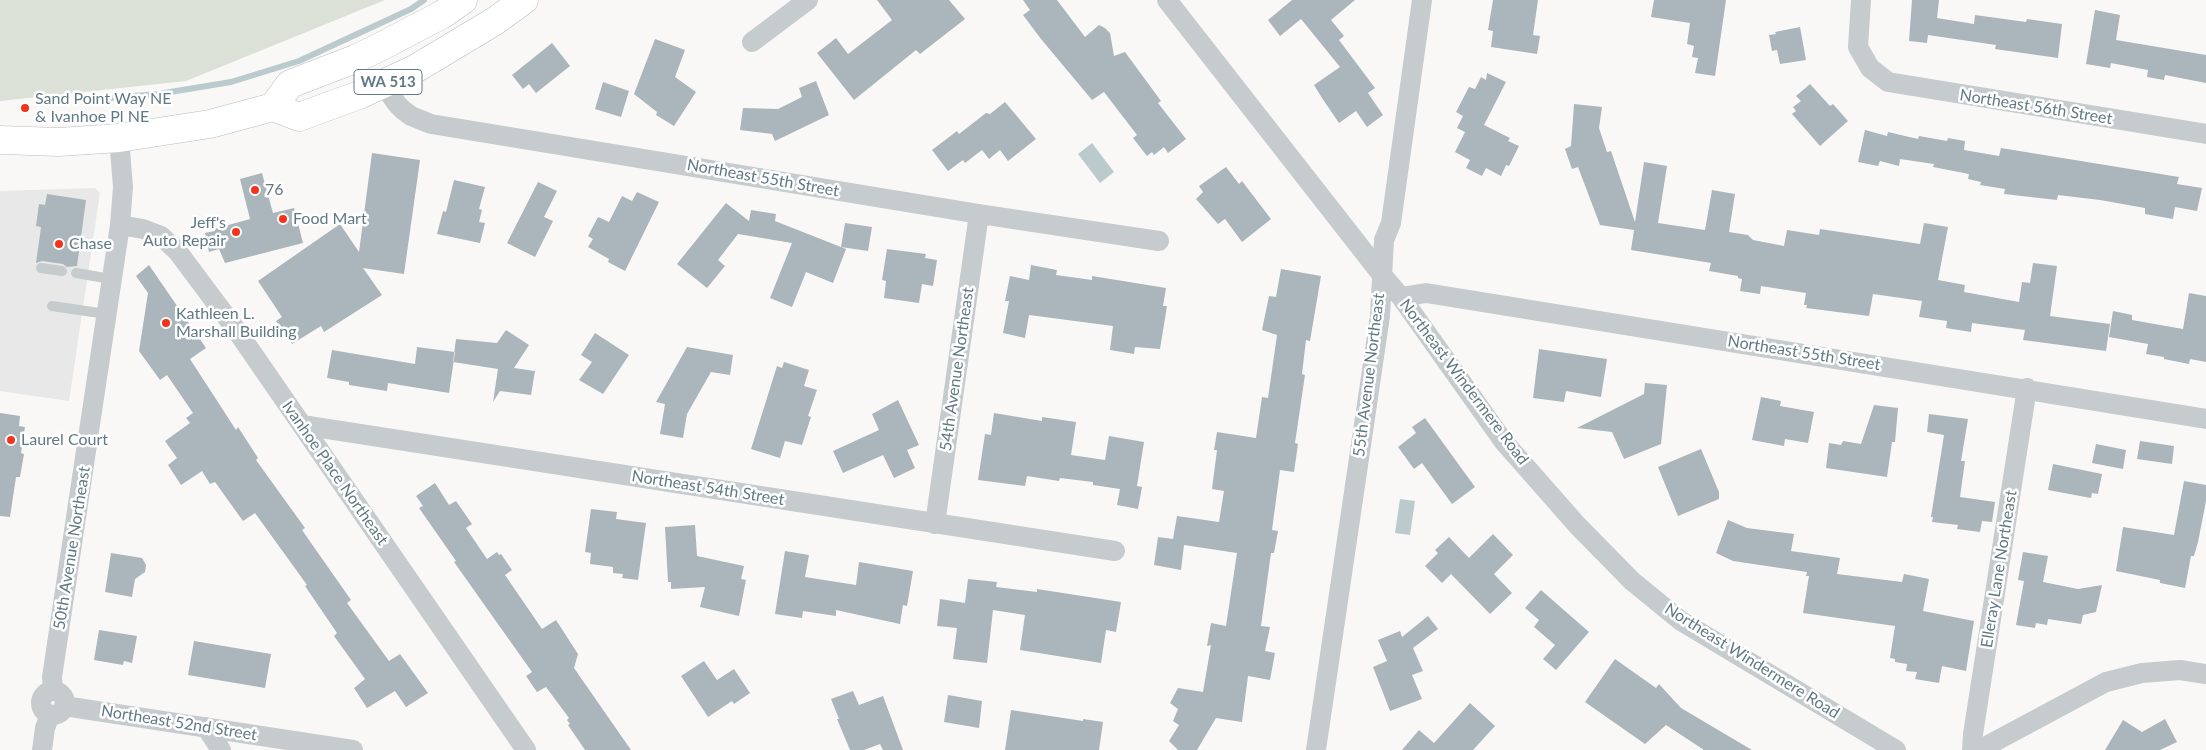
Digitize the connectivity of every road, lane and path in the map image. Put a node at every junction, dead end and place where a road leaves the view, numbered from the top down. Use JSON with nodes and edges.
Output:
{"nodes":[{"id":1,"x":463,"y":0,"type":"edge"},
{"id":2,"x":524,"y":0,"type":"edge"},
{"id":3,"x":808,"y":0,"type":"edge"},
{"id":4,"x":1167,"y":0,"type":"edge"},
{"id":5,"x":1422,"y":0,"type":"edge"},
{"id":6,"x":1861,"y":0,"type":"edge"},
{"id":7,"x":752,"y":42,"type":"dead end"},
{"id":8,"x":384,"y":84,"type":"junction"},
{"id":9,"x":273,"y":108,"type":"junction"},
{"id":10,"x":2206,"y":134,"type":"edge"},
{"id":11,"x":119,"y":138,"type":"junction"},
{"id":12,"x":0,"y":140,"type":"edge"},
{"id":13,"x":980,"y":214,"type":"junction"},
{"id":14,"x":120,"y":225,"type":"junction"},
{"id":15,"x":1159,"y":241,"type":"dead end"},
{"id":16,"x":41,"y":268,"type":"dead end"},
{"id":17,"x":62,"y":271,"type":"dead end"},
{"id":18,"x":76,"y":273,"type":"dead end"},
{"id":19,"x":1382,"y":275,"type":"junction"},
{"id":20,"x":111,"y":279,"type":"junction"},
{"id":21,"x":1402,"y":298,"type":"junction"},
{"id":22,"x":52,"y":306,"type":"dead end"},
{"id":23,"x":106,"y":314,"type":"junction"},
{"id":24,"x":2027,"y":388,"type":"junction"},
{"id":25,"x":2206,"y":419,"type":"edge"},
{"id":26,"x":302,"y":425,"type":"junction"},
{"id":27,"x":935,"y":524,"type":"junction"},
{"id":28,"x":1115,"y":551,"type":"dead end"},
{"id":29,"x":2206,"y":674,"type":"edge"},
{"id":30,"x":56,"y":704,"type":"junction"},
{"id":31,"x":206,"y":727,"type":"junction"},
{"id":32,"x":42,"y":750,"type":"edge"},
{"id":33,"x":221,"y":750,"type":"edge"},
{"id":34,"x":353,"y":750,"type":"edge"},
{"id":35,"x":526,"y":750,"type":"edge"},
{"id":36,"x":1316,"y":750,"type":"edge"},
{"id":37,"x":1896,"y":750,"type":"edge"},
{"id":38,"x":1972,"y":750,"type":"edge"},
{"id":39,"x":1980,"y":750,"type":"edge"}],
"edges":[{"from":1,"to":9,"type":"main road","number":"WA 513"},
{"from":2,"to":8,"type":"main road","number":"WA 513"},
{"from":3,"to":7,"type":"street"},
{"from":4,"to":19,"type":"street","name":"Northeast Windermere Road"},
{"from":5,"to":19,"type":"street","name":"55th Avenue Northeast"},
{"from":6,"to":10,"type":"street","name":"Northeast 56th Street"},
{"from":8,"to":9,"type":"main road","number":"WA 513"},
{"from":8,"to":13,"type":"street","name":"Northeast 55th Street"},
{"from":9,"to":11,"type":"main road"},
{"from":11,"to":12,"type":"main road"},
{"from":11,"to":14,"type":"street","name":"50th Avenue Northeast"},
{"from":13,"to":15,"type":"street","name":"Northeast 55th Street"},
{"from":13,"to":27,"type":"street","name":"54th Avenue Northeast"},
{"from":14,"to":20,"type":"street","name":"50th Avenue Northeast"},
{"from":14,"to":26,"type":"street","name":"Ivanhoe Place Northeast"},
{"from":16,"to":17,"type":"lane"},
{"from":18,"to":20,"type":"lane"},
{"from":19,"to":21,"type":"street","name":"Northeast Windermere Road"},
{"from":19,"to":36,"type":"street","name":"55th Avenue Northeast"},
{"from":20,"to":23,"type":"street","name":"50th Avenue Northeast"},
{"from":21,"to":24,"type":"street","name":"Northeast 55th Street"},
{"from":21,"to":37,"type":"street","name":"Northeast Windermere Road"},
{"from":22,"to":23,"type":"lane"},
{"from":23,"to":30,"type":"street","name":"50th Avenue Northeast"},
{"from":24,"to":25,"type":"street","name":"Northeast 55th Street"},
{"from":24,"to":38,"type":"street","name":"Elleray Lane Northeast"},
{"from":26,"to":27,"type":"street","name":"Northeast 54th Street"},
{"from":26,"to":35,"type":"street","name":"Ivanhoe Place Northeast"},
{"from":27,"to":28,"type":"street","name":"Northeast 54th Street"},
{"from":29,"to":39,"type":"street"},
{"from":30,"to":31,"type":"street","name":"Northeast 52nd Street"},
{"from":30,"to":32,"type":"street","name":"50th Avenue Northeast"},
{"from":31,"to":33,"type":"street"},
{"from":31,"to":34,"type":"street","name":"Northeast 52nd Street"}]}
